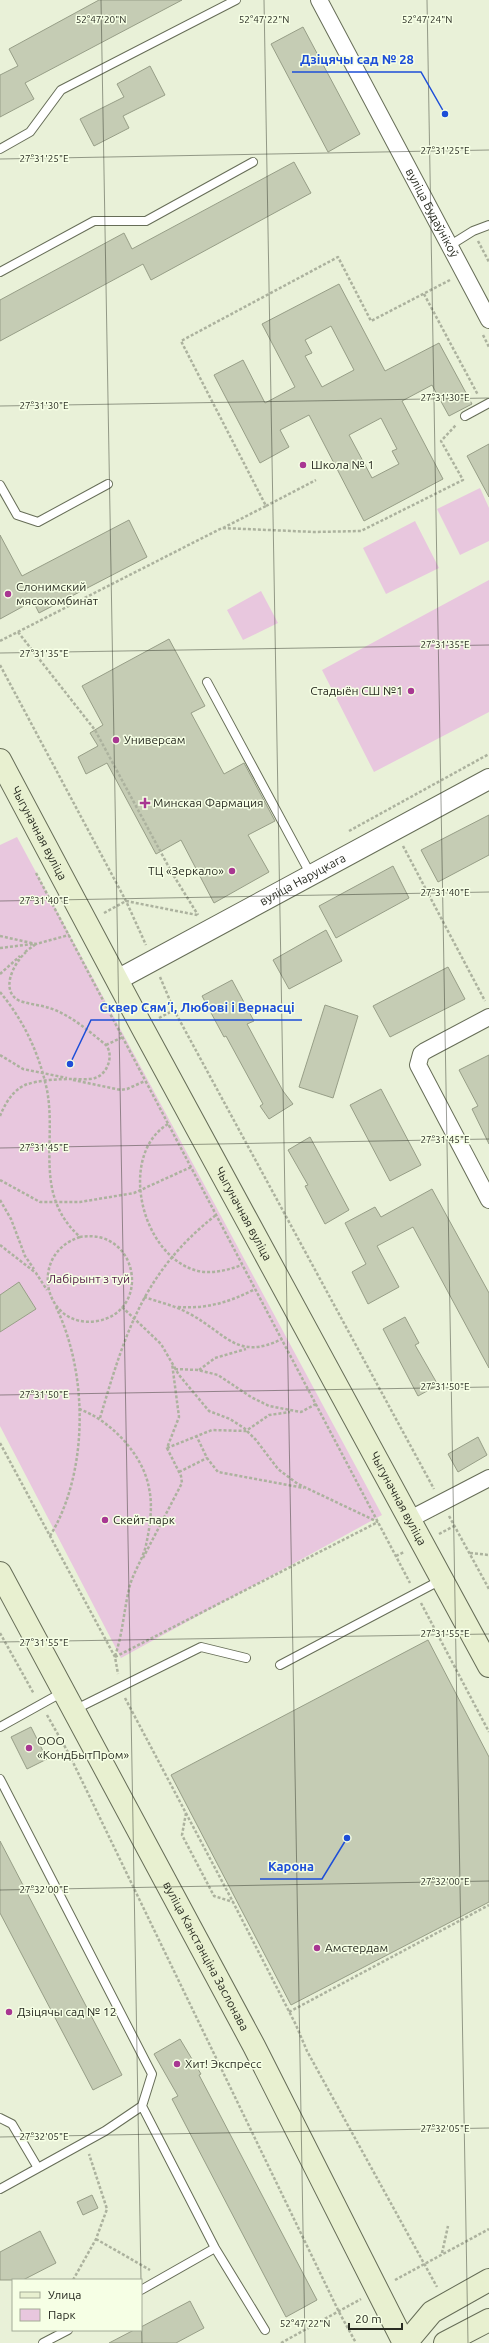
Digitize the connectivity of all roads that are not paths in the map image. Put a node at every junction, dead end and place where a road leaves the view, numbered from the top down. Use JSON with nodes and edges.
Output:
{"nodes":[{"id":1,"x":236,"y":0,"type":"edge"},
{"id":2,"x":319,"y":0,"type":"edge"},
{"id":3,"x":0,"y":149,"type":"edge"},
{"id":4,"x":253,"y":162,"type":"dead end"},
{"id":5,"x":489,"y":225,"type":"edge"},
{"id":6,"x":450,"y":246,"type":"junction"},
{"id":7,"x":0,"y":272,"type":"edge"},
{"id":8,"x":489,"y":320,"type":"edge"},
{"id":9,"x":486,"y":404,"type":"edge"},
{"id":10,"x":465,"y":416,"type":"road end"},
{"id":11,"x":108,"y":484,"type":"dead end"},
{"id":12,"x":0,"y":485,"type":"edge"},
{"id":13,"x":207,"y":682,"type":"dead end"},
{"id":14,"x":0,"y":760,"type":"edge"},
{"id":15,"x":489,"y":779,"type":"edge"},
{"id":16,"x":311,"y":874,"type":"junction"},
{"id":17,"x":117,"y":980,"type":"junction"},
{"id":18,"x":489,"y":1017,"type":"edge"},
{"id":19,"x":489,"y":1200,"type":"edge"},
{"id":20,"x":489,"y":1478,"type":"edge"},
{"id":21,"x":410,"y":1519,"type":"junction"},
{"id":22,"x":0,"y":1573,"type":"edge"},
{"id":23,"x":441,"y":1579,"type":"junction"},
{"id":24,"x":246,"y":1658,"type":"dead end"},
{"id":25,"x":280,"y":1666,"type":"dead end"},
{"id":26,"x":489,"y":1666,"type":"edge"},
{"id":27,"x":64,"y":1692,"type":"junction"},
{"id":28,"x":74,"y":1711,"type":"junction"},
{"id":29,"x":0,"y":1727,"type":"edge"},
{"id":30,"x":0,"y":1779,"type":"edge"},
{"id":31,"x":142,"y":2106,"type":"junction"},
{"id":32,"x":0,"y":2118,"type":"edge"},
{"id":33,"x":38,"y":2168,"type":"junction"},
{"id":34,"x":0,"y":2189,"type":"edge"},
{"id":35,"x":216,"y":2248,"type":"junction"},
{"id":36,"x":489,"y":2280,"type":"edge"},
{"id":37,"x":142,"y":2289,"type":"edge"},
{"id":38,"x":489,"y":2320,"type":"edge"},
{"id":39,"x":265,"y":2330,"type":"dead end"},
{"id":40,"x":66,"y":2331,"type":"edge"},
{"id":41,"x":43,"y":2343,"type":"edge"},
{"id":42,"x":405,"y":2343,"type":"edge"},
{"id":43,"x":445,"y":2343,"type":"edge"}],
"edges":[{"from":1,"to":3,"type":"lane"},
{"from":2,"to":6,"type":"street","name":"вуліца Будаўнікоў"},
{"from":4,"to":7,"type":"lane"},
{"from":5,"to":6,"type":"lane"},
{"from":6,"to":8,"type":"street","name":"вуліца Будаўнікоў"},
{"from":9,"to":10,"type":"lane"},
{"from":11,"to":12,"type":"lane"},
{"from":13,"to":16,"type":"lane"},
{"from":14,"to":17,"type":"main road","name":"Чыгуначная вуліца"},
{"from":15,"to":16,"type":"street","name":"вуліца Наруцкага"},
{"from":16,"to":17,"type":"street","name":"вуліца Наруцкага"},
{"from":17,"to":21,"type":"main road","name":"Чыгуначная вуліца"},
{"from":18,"to":19,"type":"street"},
{"from":20,"to":21,"type":"street"},
{"from":21,"to":23,"type":"main road","name":"Чыгуначная вуліца"},
{"from":22,"to":27,"type":"main road","name":"вуліца Канстанціна Заслонава"},
{"from":23,"to":25,"type":"lane"},
{"from":23,"to":26,"type":"main road","name":"Чыгуначная вуліца"},
{"from":24,"to":28,"type":"lane"},
{"from":27,"to":28,"type":"main road","name":"вуліца Канстанціна Заслонава"},
{"from":27,"to":29,"type":"lane"},
{"from":28,"to":42,"type":"main road","name":"вуліца Канстанціна Заслонава"},
{"from":30,"to":31,"type":"lane"},
{"from":31,"to":33,"type":"lane"},
{"from":31,"to":35,"type":"lane"},
{"from":32,"to":33,"type":"lane"},
{"from":33,"to":34,"type":"lane"},
{"from":35,"to":37,"type":"lane"},
{"from":35,"to":39,"type":"lane"},
{"from":36,"to":42,"type":"main road"},
{"from":38,"to":43,"type":"main road"},
{"from":40,"to":41,"type":"lane"}]}
